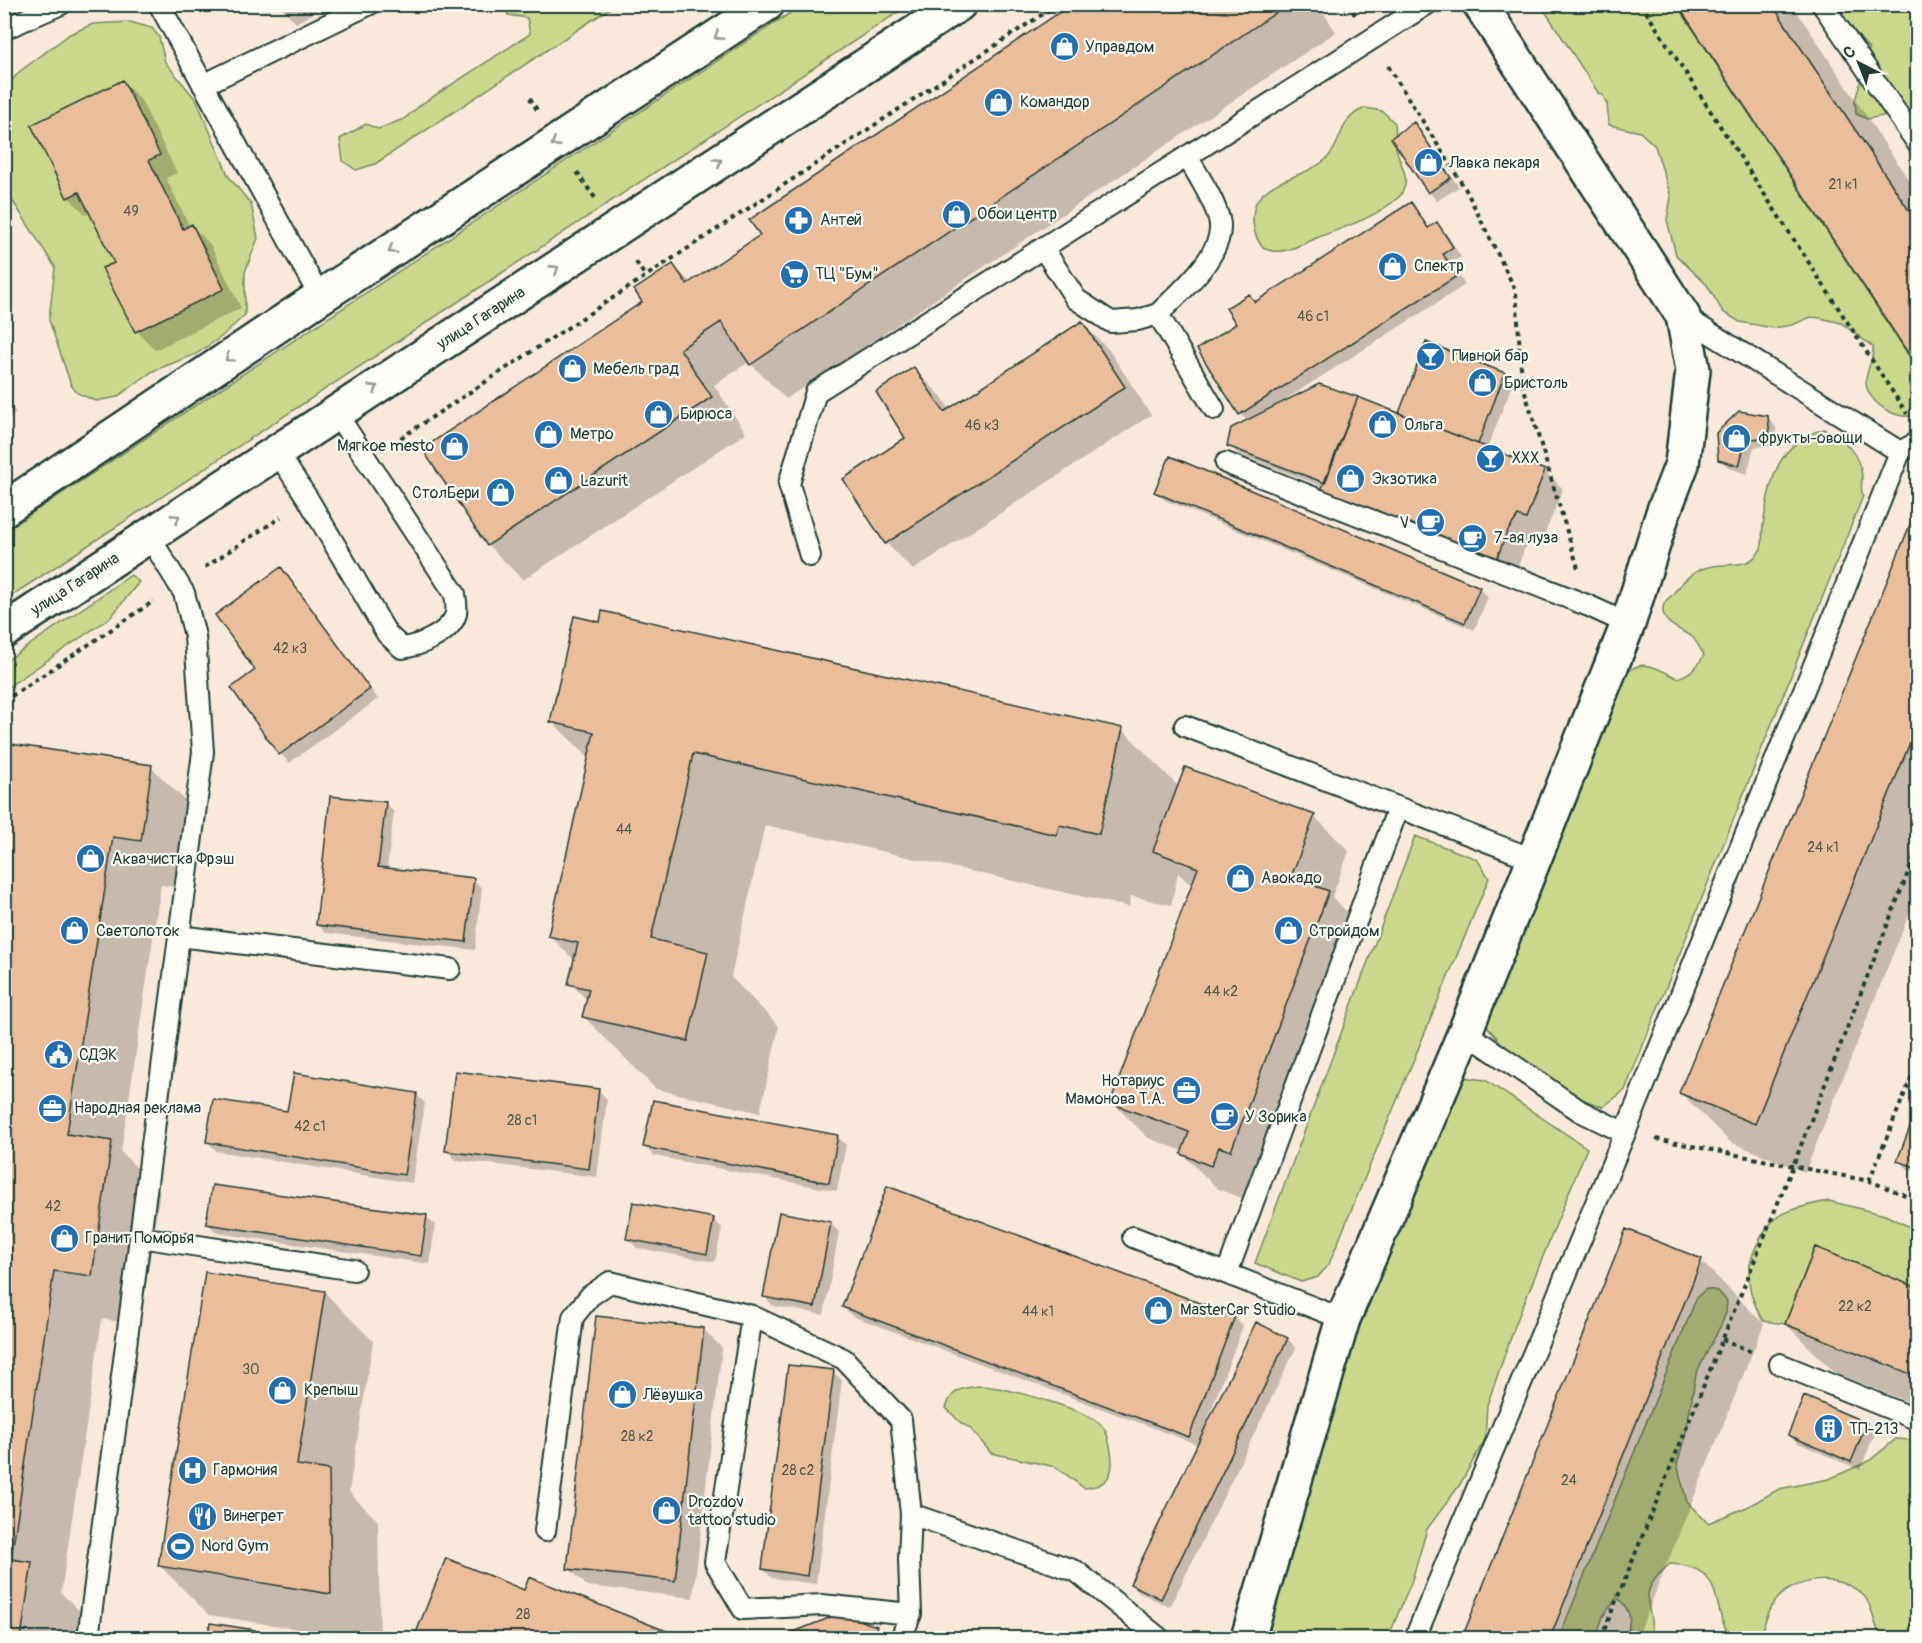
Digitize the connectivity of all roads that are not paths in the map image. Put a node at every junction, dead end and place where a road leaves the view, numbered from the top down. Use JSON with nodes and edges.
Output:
{"nodes":[{"id":1,"x":61,"y":4,"type":"edge"},
{"id":2,"x":159,"y":4,"type":"edge"},
{"id":3,"x":370,"y":4,"type":"edge"},
{"id":4,"x":767,"y":4,"type":"edge"},
{"id":5,"x":958,"y":4,"type":"edge"},
{"id":6,"x":1427,"y":4,"type":"edge"},
{"id":7,"x":1480,"y":4,"type":"edge"},
{"id":8,"x":1822,"y":4,"type":"edge"},
{"id":9,"x":4,"y":29,"type":"edge"},
{"id":10,"x":203,"y":85,"type":"junction"},
{"id":11,"x":1917,"y":144,"type":"edge"},
{"id":12,"x":1187,"y":156,"type":"junction"},
{"id":13,"x":1043,"y":248,"type":"junction"},
{"id":14,"x":320,"y":297,"type":"junction"},
{"id":15,"x":1158,"y":314,"type":"junction"},
{"id":16,"x":1683,"y":316,"type":"junction"},
{"id":17,"x":1214,"y":409,"type":"dead end"},
{"id":18,"x":336,"y":413,"type":"junction"},
{"id":19,"x":1917,"y":442,"type":"edge"},
{"id":20,"x":277,"y":452,"type":"junction"},
{"id":21,"x":1900,"y":452,"type":"junction"},
{"id":22,"x":1226,"y":463,"type":"dead end"},
{"id":23,"x":4,"y":509,"type":"edge"},
{"id":24,"x":149,"y":536,"type":"junction"},
{"id":25,"x":810,"y":556,"type":"dead end"},
{"id":26,"x":1628,"y":624,"type":"junction"},
{"id":27,"x":4,"y":631,"type":"edge"},
{"id":28,"x":1185,"y":726,"type":"dead end"},
{"id":29,"x":1398,"y":808,"type":"junction"},
{"id":30,"x":1533,"y":859,"type":"junction"},
{"id":31,"x":179,"y":936,"type":"junction"},
{"id":32,"x":450,"y":969,"type":"dead end"},
{"id":33,"x":1465,"y":1032,"type":"junction"},
{"id":34,"x":1625,"y":1133,"type":"junction"},
{"id":35,"x":1133,"y":1237,"type":"dead end"},
{"id":36,"x":140,"y":1238,"type":"junction"},
{"id":37,"x":354,"y":1270,"type":"dead end"},
{"id":38,"x":1227,"y":1273,"type":"junction"},
{"id":39,"x":752,"y":1317,"type":"junction"},
{"id":40,"x":1343,"y":1319,"type":"junction"},
{"id":41,"x":1780,"y":1364,"type":"dead end"},
{"id":42,"x":1917,"y":1420,"type":"edge"},
{"id":43,"x":911,"y":1514,"type":"junction"},
{"id":44,"x":544,"y":1531,"type":"dead end"},
{"id":45,"x":911,"y":1614,"type":"junction"},
{"id":46,"x":88,"y":1638,"type":"edge"},
{"id":47,"x":901,"y":1638,"type":"edge"},
{"id":48,"x":1158,"y":1638,"type":"edge"},
{"id":49,"x":1248,"y":1638,"type":"edge"},
{"id":50,"x":1415,"y":1638,"type":"edge"}],
"edges":[{"from":1,"to":9,"type":"lane"},
{"from":2,"to":10,"type":"lane"},
{"from":3,"to":10,"type":"lane"},
{"from":4,"to":14,"type":"main road","one_way":true},
{"from":18,"to":5,"type":"main road","name":"улица Гагарина","one_way":true},
{"from":6,"to":12,"type":"lane"},
{"from":7,"to":16,"type":"main road"},
{"from":8,"to":11,"type":"lane"},
{"from":10,"to":14,"type":"lane"},
{"from":12,"to":13,"type":"lane"},
{"from":12,"to":15,"type":"lane"},
{"from":13,"to":15,"type":"lane"},
{"from":13,"to":25,"type":"lane"},
{"from":14,"to":23,"type":"main road","one_way":true},
{"from":15,"to":17,"type":"lane"},
{"from":16,"to":21,"type":"lane"},
{"from":16,"to":26,"type":"main road"},
{"from":18,"to":20,"type":"main road","name":"улица Гагарина"},
{"from":18,"to":20,"type":"lane"},
{"from":19,"to":21,"type":"lane"},
{"from":24,"to":20,"type":"main road","name":"улица Гагарина","one_way":true},
{"from":21,"to":34,"type":"lane"},
{"from":22,"to":26,"type":"lane"},
{"from":24,"to":27,"type":"main road","name":"улица Гагарина"},
{"from":24,"to":31,"type":"lane"},
{"from":26,"to":30,"type":"main road"},
{"from":28,"to":29,"type":"lane"},
{"from":29,"to":30,"type":"lane"},
{"from":29,"to":38,"type":"lane"},
{"from":30,"to":33,"type":"main road"},
{"from":31,"to":32,"type":"lane"},
{"from":31,"to":36,"type":"lane"},
{"from":33,"to":34,"type":"lane"},
{"from":33,"to":40,"type":"main road"},
{"from":34,"to":50,"type":"lane"},
{"from":35,"to":38,"type":"lane"},
{"from":36,"to":37,"type":"lane"},
{"from":36,"to":46,"type":"lane"},
{"from":38,"to":40,"type":"lane"},
{"from":39,"to":43,"type":"lane"},
{"from":39,"to":44,"type":"lane"},
{"from":39,"to":45,"type":"lane"},
{"from":40,"to":49,"type":"main road"},
{"from":41,"to":42,"type":"lane"},
{"from":43,"to":45,"type":"lane"},
{"from":43,"to":48,"type":"lane"},
{"from":45,"to":47,"type":"lane"}]}
